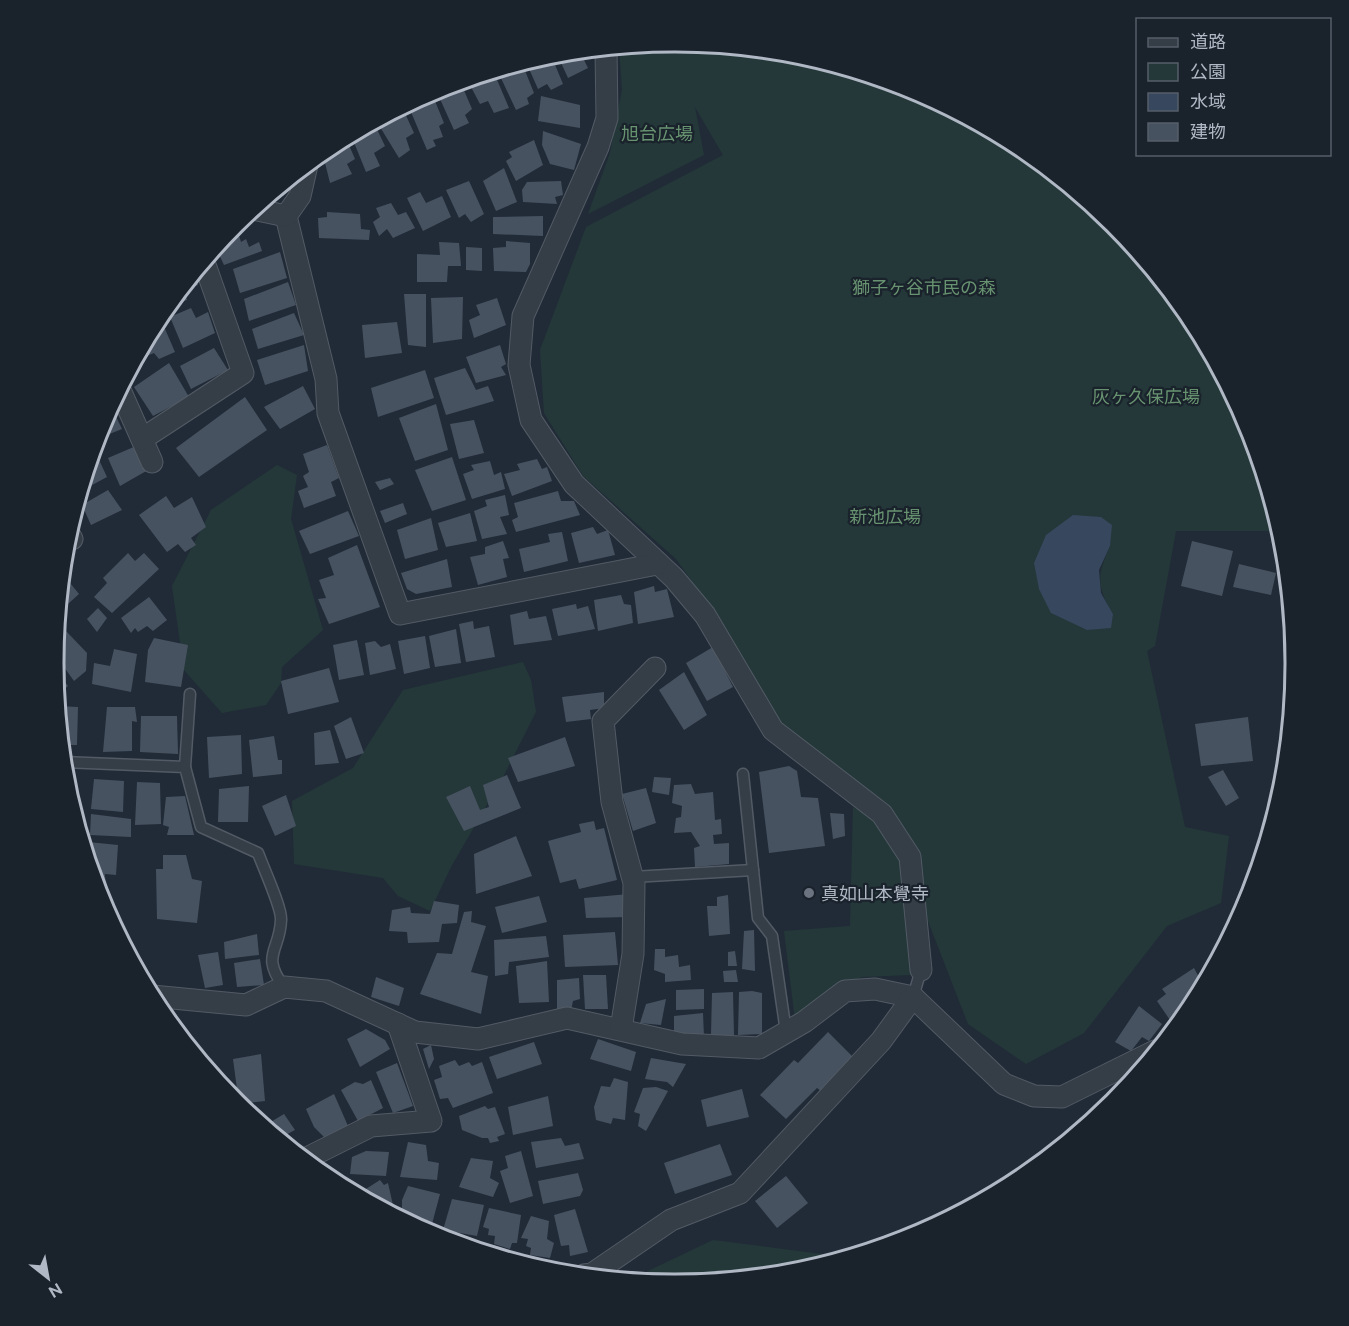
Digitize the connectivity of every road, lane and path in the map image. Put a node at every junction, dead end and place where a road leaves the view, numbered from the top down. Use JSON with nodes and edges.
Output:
{"nodes":[{"id":1,"x":606,"y":57,"type":"edge"},
{"id":2,"x":304,"y":178,"type":"edge"},
{"id":3,"x":264,"y":211,"type":"edge"},
{"id":4,"x":286,"y":216,"type":"junction"},
{"id":5,"x":207,"y":271,"type":"edge"},
{"id":6,"x":124,"y":399,"type":"edge"},
{"id":7,"x":142,"y":439,"type":"junction"},
{"id":8,"x":152,"y":462,"type":"dead end"},
{"id":9,"x":657,"y":564,"type":"junction"},
{"id":10,"x":655,"y":668,"type":"dead end"},
{"id":11,"x":190,"y":694,"type":"dead end"},
{"id":12,"x":72,"y":762,"type":"edge"},
{"id":13,"x":185,"y":767,"type":"junction"},
{"id":14,"x":742,"y":774,"type":"dead end"},
{"id":15,"x":753,"y":870,"type":"junction"},
{"id":16,"x":633,"y":877,"type":"junction"},
{"id":17,"x":921,"y":970,"type":"joint"},
{"id":18,"x":284,"y":987,"type":"junction"},
{"id":19,"x":164,"y":997,"type":"edge"},
{"id":20,"x":913,"y":997,"type":"junction"},
{"id":21,"x":398,"y":1024,"type":"junction"},
{"id":22,"x":621,"y":1029,"type":"junction"},
{"id":23,"x":786,"y":1032,"type":"junction"},
{"id":24,"x":1137,"y":1062,"type":"edge"},
{"id":25,"x":313,"y":1155,"type":"edge"},
{"id":26,"x":600,"y":1269,"type":"edge"}],
"edges":[{"from":1,"to":9,"type":"street"},
{"from":2,"to":4,"type":"street"},
{"from":3,"to":4,"type":"street"},
{"from":4,"to":9,"type":"street"},
{"from":5,"to":7,"type":"street"},
{"from":6,"to":7,"type":"street"},
{"from":7,"to":8,"type":"street"},
{"from":9,"to":17,"type":"street"},
{"from":10,"to":16,"type":"street"},
{"from":11,"to":13,"type":"lane"},
{"from":12,"to":13,"type":"lane"},
{"from":13,"to":18,"type":"lane"},
{"from":14,"to":15,"type":"lane"},
{"from":15,"to":16,"type":"lane"},
{"from":15,"to":23,"type":"lane"},
{"from":16,"to":22,"type":"street"},
{"from":17,"to":20,"type":"lane"},
{"from":18,"to":19,"type":"street"},
{"from":18,"to":21,"type":"street"},
{"from":20,"to":23,"type":"street"},
{"from":20,"to":24,"type":"street"},
{"from":20,"to":26,"type":"street"},
{"from":21,"to":22,"type":"street"},
{"from":21,"to":25,"type":"street"},
{"from":22,"to":23,"type":"street"}]}
